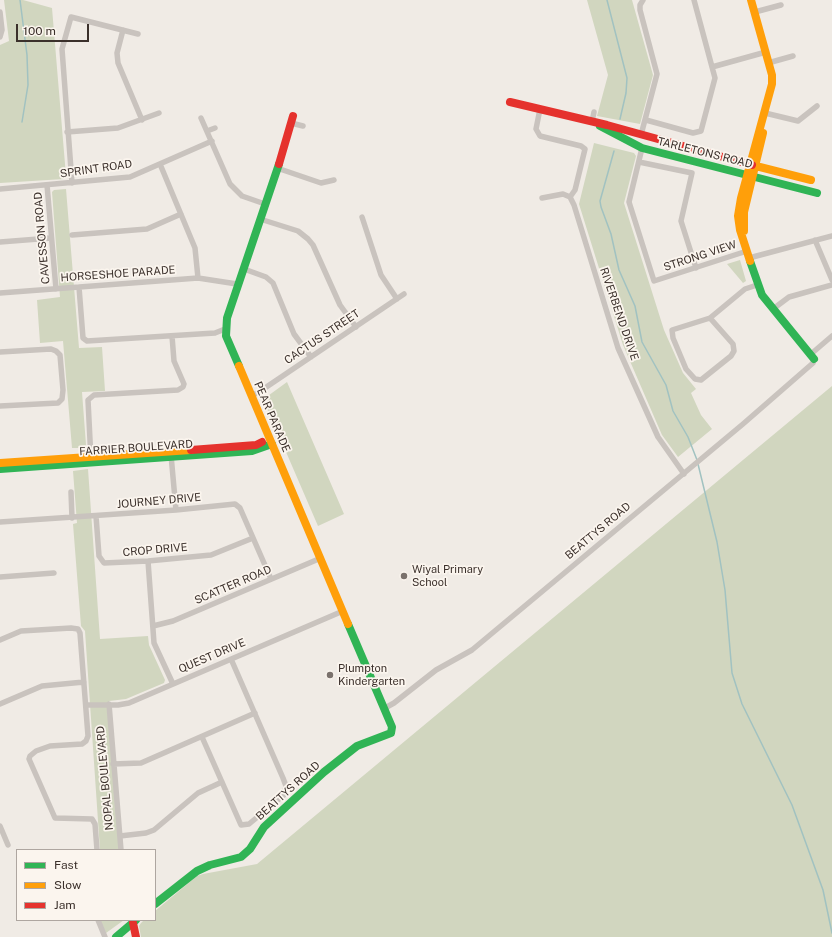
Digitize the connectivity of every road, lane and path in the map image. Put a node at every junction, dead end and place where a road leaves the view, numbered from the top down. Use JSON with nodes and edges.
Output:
{"nodes":[{"id":1,"x":644,"y":0,"type":"edge"},
{"id":2,"x":694,"y":0,"type":"edge"},
{"id":3,"x":751,"y":0,"type":"edge"},
{"id":4,"x":781,"y":5,"type":"dead end"},
{"id":5,"x":0,"y":12,"type":"edge"},
{"id":6,"x":755,"y":12,"type":"junction"},
{"id":7,"x":123,"y":30,"type":"junction"},
{"id":8,"x":138,"y":34,"type":"dead end"},
{"id":9,"x":0,"y":37,"type":"edge"},
{"id":10,"x":766,"y":52,"type":"junction"},
{"id":11,"x":793,"y":56,"type":"dead end"},
{"id":12,"x":768,"y":63,"type":"junction"},
{"id":13,"x":712,"y":67,"type":"junction"},
{"id":14,"x":510,"y":102,"type":"dead end"},
{"id":15,"x":817,"y":106,"type":"dead end"},
{"id":16,"x":540,"y":109,"type":"junction"},
{"id":17,"x":594,"y":112,"type":"dead end"},
{"id":18,"x":765,"y":112,"type":"junction"},
{"id":19,"x":159,"y":113,"type":"dead end"},
{"id":20,"x":201,"y":118,"type":"dead end"},
{"id":21,"x":292,"y":119,"type":"joint"},
{"id":22,"x":142,"y":120,"type":"junction"},
{"id":23,"x":646,"y":120,"type":"junction"},
{"id":24,"x":592,"y":122,"type":"junction"},
{"id":25,"x":303,"y":126,"type":"dead end"},
{"id":26,"x":215,"y":128,"type":"dead end"},
{"id":27,"x":207,"y":131,"type":"junction"},
{"id":28,"x":67,"y":132,"type":"junction"},
{"id":29,"x":641,"y":135,"type":"junction"},
{"id":30,"x":212,"y":141,"type":"junction"},
{"id":31,"x":642,"y":148,"type":"junction"},
{"id":32,"x":639,"y":162,"type":"junction"},
{"id":33,"x":160,"y":164,"type":"junction"},
{"id":34,"x":277,"y":168,"type":"junction"},
{"id":35,"x":752,"y":170,"type":"junction"},
{"id":36,"x":334,"y":180,"type":"dead end"},
{"id":37,"x":811,"y":180,"type":"dead end"},
{"id":38,"x":72,"y":183,"type":"junction"},
{"id":39,"x":47,"y":185,"type":"junction"},
{"id":40,"x":0,"y":189,"type":"edge"},
{"id":41,"x":817,"y":193,"type":"dead end"},
{"id":42,"x":570,"y":197,"type":"junction"},
{"id":43,"x":542,"y":198,"type":"dead end"},
{"id":44,"x":265,"y":204,"type":"junction"},
{"id":45,"x":181,"y":214,"type":"junction"},
{"id":46,"x":362,"y":217,"type":"dead end"},
{"id":47,"x":260,"y":219,"type":"junction"},
{"id":48,"x":72,"y":235,"type":"dead end"},
{"id":49,"x":832,"y":236,"type":"edge"},
{"id":50,"x":51,"y":238,"type":"junction"},
{"id":51,"x":815,"y":240,"type":"junction"},
{"id":52,"x":0,"y":242,"type":"edge"},
{"id":53,"x":747,"y":251,"type":"junction"},
{"id":54,"x":696,"y":268,"type":"junction"},
{"id":55,"x":244,"y":269,"type":"junction"},
{"id":56,"x":198,"y":278,"type":"junction"},
{"id":57,"x":832,"y":280,"type":"edge"},
{"id":58,"x":237,"y":284,"type":"junction"},
{"id":59,"x":757,"y":285,"type":"junction"},
{"id":60,"x":832,"y":285,"type":"edge"},
{"id":61,"x":79,"y":287,"type":"junction"},
{"id":62,"x":56,"y":288,"type":"junction"},
{"id":63,"x":0,"y":293,"type":"edge"},
{"id":64,"x":404,"y":294,"type":"dead end"},
{"id":65,"x":397,"y":299,"type":"junction"},
{"id":66,"x":773,"y":309,"type":"junction"},
{"id":67,"x":710,"y":318,"type":"junction"},
{"id":68,"x":356,"y":327,"type":"junction"},
{"id":69,"x":225,"y":329,"type":"junction"},
{"id":70,"x":172,"y":336,"type":"junction"},
{"id":71,"x":832,"y":336,"type":"edge"},
{"id":72,"x":0,"y":352,"type":"edge"},
{"id":73,"x":311,"y":357,"type":"junction"},
{"id":74,"x":813,"y":357,"type":"junction"},
{"id":75,"x":251,"y":396,"type":"junction"},
{"id":76,"x":0,"y":406,"type":"edge"},
{"id":77,"x":271,"y":441,"type":"junction"},
{"id":78,"x":171,"y":455,"type":"junction"},
{"id":79,"x":91,"y":459,"type":"junction"},
{"id":80,"x":0,"y":463,"type":"edge"},
{"id":81,"x":0,"y":469,"type":"edge"},
{"id":82,"x":684,"y":474,"type":"junction"},
{"id":83,"x":70,"y":492,"type":"dead end"},
{"id":84,"x":176,"y":510,"type":"junction"},
{"id":85,"x":96,"y":516,"type":"junction"},
{"id":86,"x":72,"y":518,"type":"junction"},
{"id":87,"x":0,"y":522,"type":"edge"},
{"id":88,"x":253,"y":538,"type":"junction"},
{"id":89,"x":321,"y":558,"type":"junction"},
{"id":90,"x":148,"y":561,"type":"junction"},
{"id":91,"x":54,"y":573,"type":"dead end"},
{"id":92,"x":0,"y":577,"type":"edge"},
{"id":93,"x":271,"y":580,"type":"junction"},
{"id":94,"x":343,"y":610,"type":"junction"},
{"id":95,"x":153,"y":626,"type":"junction"},
{"id":96,"x":0,"y":640,"type":"edge"},
{"id":97,"x":232,"y":659,"type":"junction"},
{"id":98,"x":84,"y":682,"type":"junction"},
{"id":99,"x":172,"y":684,"type":"junction"},
{"id":100,"x":0,"y":704,"type":"edge"},
{"id":101,"x":109,"y":704,"type":"junction"},
{"id":102,"x":86,"y":705,"type":"junction"},
{"id":103,"x":385,"y":708,"type":"junction"},
{"id":104,"x":255,"y":713,"type":"junction"},
{"id":105,"x":390,"y":720,"type":"joint"},
{"id":106,"x":202,"y":737,"type":"junction"},
{"id":107,"x":113,"y":764,"type":"junction"},
{"id":108,"x":222,"y":782,"type":"junction"},
{"id":109,"x":0,"y":826,"type":"edge"},
{"id":110,"x":120,"y":836,"type":"junction"},
{"id":111,"x":8,"y":845,"type":"dead end"},
{"id":112,"x":97,"y":849,"type":"edge"},
{"id":113,"x":121,"y":849,"type":"edge"},
{"id":114,"x":156,"y":902,"type":"edge"},
{"id":115,"x":98,"y":921,"type":"edge"},
{"id":116,"x":132,"y":923,"type":"edge"},
{"id":117,"x":105,"y":937,"type":"edge"},
{"id":118,"x":116,"y":937,"type":"edge"},
{"id":119,"x":135,"y":937,"type":"edge"}],
"edges":[{"from":1,"to":23,"type":"street"},
{"from":2,"to":13,"type":"street"},
{"from":3,"to":6,"type":"street"},
{"from":4,"to":6,"type":"street"},
{"from":5,"to":9,"type":"street"},
{"from":6,"to":10,"type":"street"},
{"from":7,"to":8,"type":"street"},
{"from":7,"to":22,"type":"street"},
{"from":7,"to":28,"type":"street"},
{"from":10,"to":12,"type":"street"},
{"from":10,"to":13,"type":"street"},
{"from":11,"to":12,"type":"street"},
{"from":12,"to":18,"type":"street"},
{"from":13,"to":23,"type":"street"},
{"from":14,"to":16,"type":"street","name":"TARLETONS ROAD"},
{"from":15,"to":18,"type":"street"},
{"from":16,"to":24,"type":"street","name":"TARLETONS ROAD"},
{"from":16,"to":42,"type":"street"},
{"from":17,"to":24,"type":"street"},
{"from":18,"to":35,"type":"street"},
{"from":19,"to":22,"type":"street"},
{"from":20,"to":27,"type":"street"},
{"from":21,"to":25,"type":"street"},
{"from":21,"to":34,"type":"street"},
{"from":22,"to":28,"type":"street"},
{"from":23,"to":29,"type":"street"},
{"from":24,"to":29,"type":"street","name":"TARLETONS ROAD"},
{"from":24,"to":31,"type":"street","name":"TARLETONS ROAD"},
{"from":26,"to":27,"type":"street"},
{"from":27,"to":30,"type":"street"},
{"from":28,"to":38,"type":"street"},
{"from":29,"to":35,"type":"street","name":"TARLETONS ROAD"},
{"from":30,"to":33,"type":"street","name":"SPRINT ROAD"},
{"from":30,"to":44,"type":"street"},
{"from":31,"to":32,"type":"street","name":"STRONG VIEW"},
{"from":31,"to":35,"type":"street","name":"TARLETONS ROAD"},
{"from":32,"to":54,"type":"street"},
{"from":32,"to":54,"type":"street","name":"STRONG VIEW"},
{"from":33,"to":38,"type":"street","name":"SPRINT ROAD"},
{"from":33,"to":45,"type":"street"},
{"from":34,"to":36,"type":"street"},
{"from":34,"to":44,"type":"street"},
{"from":35,"to":37,"type":"street","name":"TARLETONS ROAD"},
{"from":35,"to":41,"type":"street","name":"TARLETONS ROAD"},
{"from":35,"to":53,"type":"street"},
{"from":38,"to":39,"type":"street","name":"SPRINT ROAD"},
{"from":39,"to":40,"type":"street","name":"SPRINT ROAD"},
{"from":39,"to":50,"type":"street","name":"CAVESSON ROAD"},
{"from":42,"to":43,"type":"street"},
{"from":42,"to":82,"type":"street","name":"RIVERBEND DRIVE"},
{"from":44,"to":47,"type":"street"},
{"from":45,"to":48,"type":"street"},
{"from":45,"to":56,"type":"street"},
{"from":46,"to":65,"type":"street"},
{"from":47,"to":55,"type":"street"},
{"from":47,"to":68,"type":"street"},
{"from":49,"to":51,"type":"street","name":"STRONG VIEW"},
{"from":50,"to":52,"type":"street"},
{"from":50,"to":62,"type":"street","name":"CAVESSON ROAD"},
{"from":51,"to":53,"type":"street","name":"STRONG VIEW"},
{"from":51,"to":57,"type":"street"},
{"from":53,"to":54,"type":"street","name":"STRONG VIEW"},
{"from":53,"to":59,"type":"street"},
{"from":55,"to":58,"type":"street"},
{"from":55,"to":73,"type":"street"},
{"from":56,"to":58,"type":"street","name":"HORSESHOE PARADE"},
{"from":56,"to":61,"type":"street","name":"HORSESHOE PARADE"},
{"from":58,"to":69,"type":"street"},
{"from":59,"to":66,"type":"street"},
{"from":59,"to":67,"type":"street"},
{"from":60,"to":66,"type":"street"},
{"from":61,"to":62,"type":"street","name":"HORSESHOE PARADE"},
{"from":61,"to":70,"type":"street"},
{"from":62,"to":63,"type":"street","name":"HORSESHOE PARADE"},
{"from":64,"to":65,"type":"street","name":"CACTUS STREET"},
{"from":65,"to":68,"type":"street","name":"CACTUS STREET"},
{"from":66,"to":74,"type":"street"},
{"from":67,"to":67,"type":"street"},
{"from":68,"to":73,"type":"street","name":"CACTUS STREET"},
{"from":69,"to":70,"type":"street"},
{"from":69,"to":75,"type":"street","name":"PEAR PARADE"},
{"from":70,"to":79,"type":"street"},
{"from":71,"to":74,"type":"street","name":"BEATTYS ROAD"},
{"from":72,"to":76,"type":"street"},
{"from":73,"to":75,"type":"street","name":"CACTUS STREET"},
{"from":74,"to":82,"type":"street","name":"BEATTYS ROAD"},
{"from":75,"to":77,"type":"street","name":"PEAR PARADE"},
{"from":77,"to":78,"type":"street","name":"FARRIER BOULEVARD"},
{"from":77,"to":89,"type":"street","name":"PEAR PARADE"},
{"from":78,"to":79,"type":"street","name":"FARRIER BOULEVARD"},
{"from":78,"to":84,"type":"street"},
{"from":79,"to":80,"type":"street","name":"FARRIER BOULEVARD"},
{"from":79,"to":81,"type":"street","name":"FARRIER BOULEVARD"},
{"from":82,"to":103,"type":"street","name":"BEATTYS ROAD"},
{"from":83,"to":86,"type":"street"},
{"from":84,"to":85,"type":"street","name":"JOURNEY DRIVE"},
{"from":84,"to":88,"type":"street","name":"JOURNEY DRIVE"},
{"from":85,"to":86,"type":"street","name":"JOURNEY DRIVE"},
{"from":85,"to":90,"type":"street","name":"CROP DRIVE"},
{"from":86,"to":87,"type":"street","name":"JOURNEY DRIVE"},
{"from":88,"to":90,"type":"street","name":"CROP DRIVE"},
{"from":88,"to":93,"type":"street","name":"JOURNEY DRIVE"},
{"from":89,"to":93,"type":"street","name":"SCATTER ROAD"},
{"from":89,"to":94,"type":"street","name":"PEAR PARADE"},
{"from":90,"to":95,"type":"street"},
{"from":91,"to":92,"type":"street"},
{"from":93,"to":95,"type":"street","name":"SCATTER ROAD"},
{"from":94,"to":97,"type":"street","name":"QUEST DRIVE"},
{"from":94,"to":103,"type":"street","name":"PEAR PARADE"},
{"from":95,"to":99,"type":"street"},
{"from":96,"to":98,"type":"street"},
{"from":97,"to":99,"type":"street","name":"QUEST DRIVE"},
{"from":97,"to":104,"type":"street"},
{"from":98,"to":100,"type":"street"},
{"from":98,"to":102,"type":"street"},
{"from":99,"to":101,"type":"street","name":"QUEST DRIVE"},
{"from":101,"to":102,"type":"street","name":"QUEST DRIVE"},
{"from":101,"to":107,"type":"street","name":"NOPAL BOULEVARD"},
{"from":102,"to":112,"type":"street"},
{"from":103,"to":105,"type":"street","name":"PEAR PARADE"},
{"from":104,"to":106,"type":"street"},
{"from":104,"to":108,"type":"street"},
{"from":105,"to":114,"type":"street","name":"BEATTYS ROAD"},
{"from":106,"to":107,"type":"street"},
{"from":106,"to":108,"type":"street"},
{"from":107,"to":110,"type":"street","name":"NOPAL BOULEVARD"},
{"from":108,"to":110,"type":"street"},
{"from":109,"to":111,"type":"street"},
{"from":110,"to":113,"type":"street","name":"NOPAL BOULEVARD"},
{"from":115,"to":117,"type":"street"},
{"from":116,"to":118,"type":"street"},
{"from":116,"to":119,"type":"street"}]}
